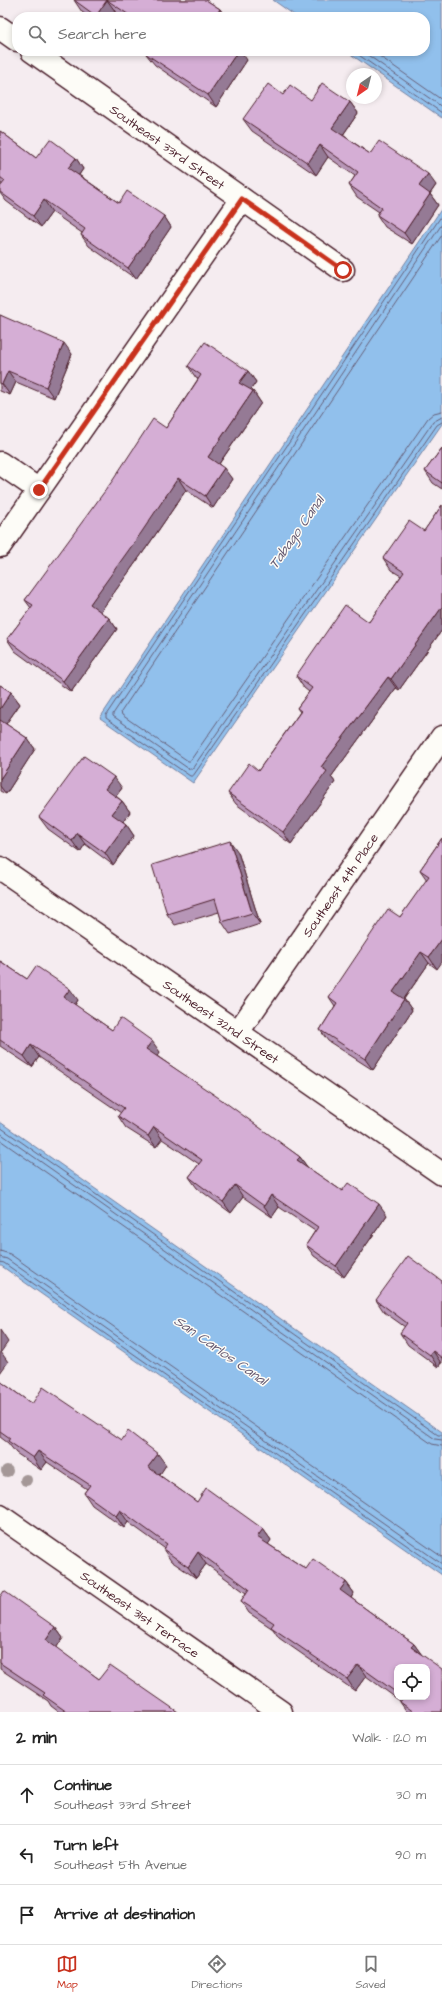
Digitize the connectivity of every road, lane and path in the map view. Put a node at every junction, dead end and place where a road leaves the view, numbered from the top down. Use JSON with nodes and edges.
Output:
{"nodes":[{"id":1,"x":0,"y":28,"type":"edge"},
{"id":2,"x":12,"y":36,"type":"edge"},
{"id":3,"x":39,"y":56,"type":"edge"},
{"id":4,"x":242,"y":199,"type":"junction"},
{"id":5,"x":343,"y":270,"type":"dead end"},
{"id":6,"x":0,"y":462,"type":"edge"},
{"id":7,"x":39,"y":490,"type":"junction"},
{"id":8,"x":0,"y":546,"type":"edge"},
{"id":9,"x":442,"y":737,"type":"edge"},
{"id":10,"x":0,"y":868,"type":"edge"},
{"id":11,"x":238,"y":1032,"type":"junction"},
{"id":12,"x":442,"y":1174,"type":"edge"},
{"id":13,"x":0,"y":1516,"type":"edge"},
{"id":14,"x":281,"y":1712,"type":"edge"}],
"edges":[{"from":1,"to":2,"type":"street"},
{"from":3,"to":4,"type":"street","name":"Southeast 33rd Street"},
{"from":4,"to":5,"type":"street","name":"Southeast 33rd Street"},
{"from":4,"to":7,"type":"street"},
{"from":6,"to":7,"type":"street"},
{"from":7,"to":8,"type":"street"},
{"from":9,"to":11,"type":"street","name":"Southeast 4th Place"},
{"from":10,"to":11,"type":"street","name":"Southeast 32nd Street"},
{"from":11,"to":12,"type":"street","name":"Southeast 32nd Street"},
{"from":13,"to":14,"type":"street","name":"Southeast 31st Terrace"}]}
